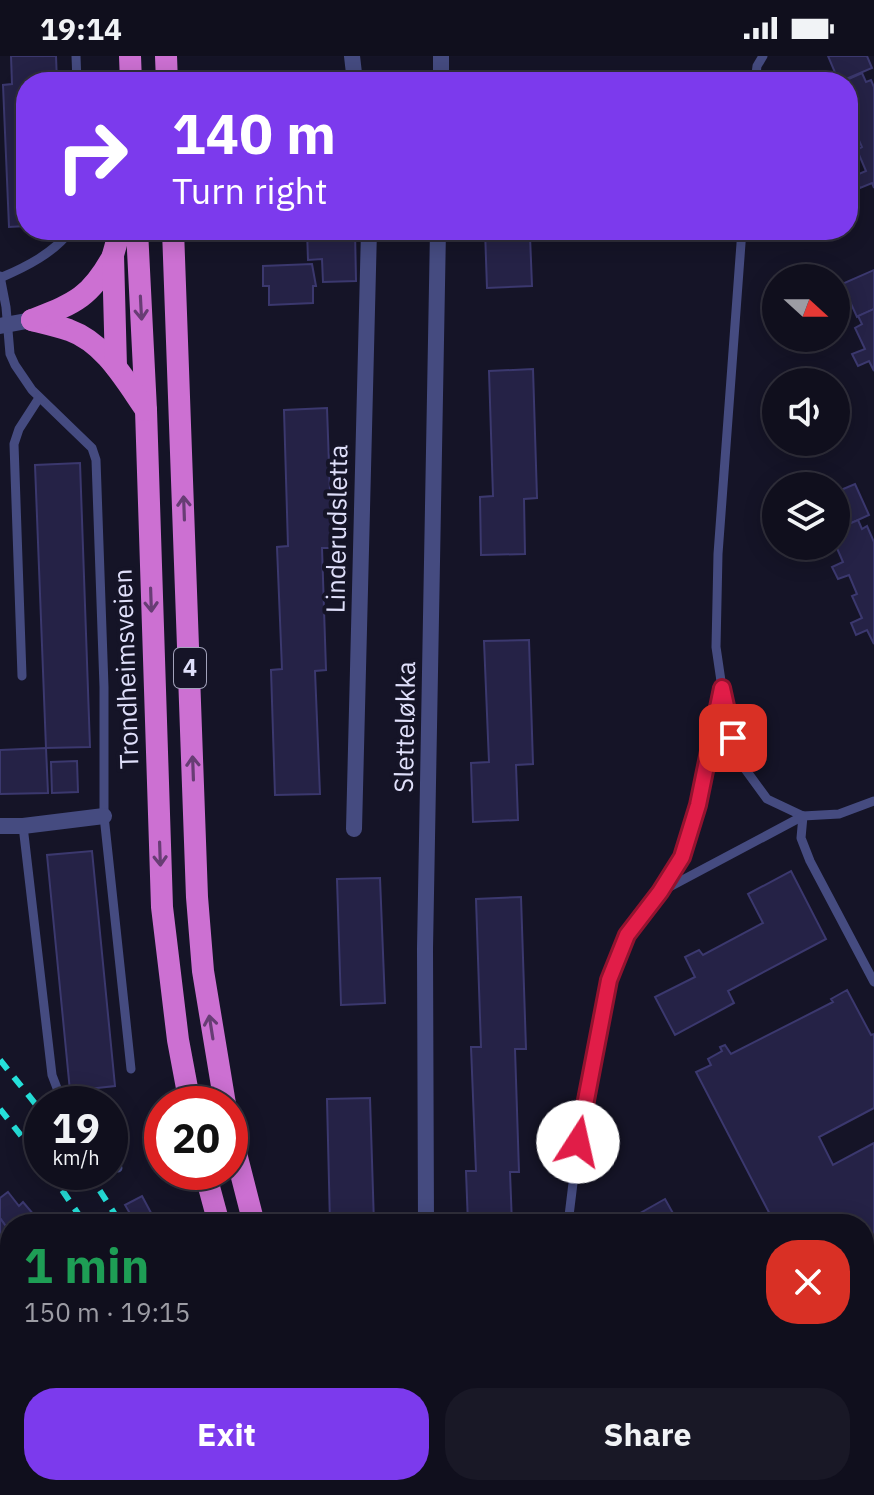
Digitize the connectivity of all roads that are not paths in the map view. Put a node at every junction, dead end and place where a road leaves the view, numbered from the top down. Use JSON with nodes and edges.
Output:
{"nodes":[{"id":1,"x":62,"y":240,"type":"edge"},
{"id":2,"x":117,"y":240,"type":"edge"},
{"id":3,"x":138,"y":240,"type":"edge"},
{"id":4,"x":173,"y":240,"type":"edge"},
{"id":5,"x":369,"y":240,"type":"edge"},
{"id":6,"x":438,"y":240,"type":"edge"},
{"id":7,"x":741,"y":240,"type":"edge"},
{"id":8,"x":113,"y":255,"type":"junction"},
{"id":9,"x":0,"y":277,"type":"edge"},
{"id":10,"x":32,"y":320,"type":"junction"},
{"id":11,"x":4,"y":325,"type":"edge"},
{"id":12,"x":5,"y":355,"type":"edge"},
{"id":13,"x":116,"y":367,"type":"junction"},
{"id":14,"x":39,"y":398,"type":"junction"},
{"id":15,"x":146,"y":410,"type":"junction"},
{"id":16,"x":22,"y":676,"type":"dead end"},
{"id":17,"x":722,"y":688,"type":"junction"},
{"id":18,"x":874,"y":801,"type":"edge"},
{"id":19,"x":104,"y":816,"type":"junction"},
{"id":20,"x":803,"y":816,"type":"junction"},
{"id":21,"x":0,"y":826,"type":"edge"},
{"id":22,"x":23,"y":826,"type":"junction"},
{"id":23,"x":354,"y":829,"type":"dead end"},
{"id":24,"x":660,"y":892,"type":"junction"},
{"id":25,"x":874,"y":982,"type":"edge"},
{"id":26,"x":131,"y":1069,"type":"dead end"},
{"id":27,"x":56,"y":1086,"type":"edge"},
{"id":28,"x":187,"y":1086,"type":"edge"},
{"id":29,"x":222,"y":1086,"type":"edge"},
{"id":30,"x":210,"y":1190,"type":"edge"},
{"id":31,"x":245,"y":1190,"type":"edge"},
{"id":32,"x":216,"y":1214,"type":"edge"},
{"id":33,"x":251,"y":1214,"type":"edge"},
{"id":34,"x":426,"y":1214,"type":"edge"},
{"id":35,"x":569,"y":1214,"type":"edge"}],
"edges":[{"from":1,"to":9,"type":"lane"},
{"from":2,"to":8,"type":"highway"},
{"from":3,"to":15,"type":"highway","name":"Trondheimsveien","number":"4","one_way":true},
{"from":29,"to":4,"type":"highway","number":"4","one_way":true},
{"from":5,"to":23,"type":"street","name":"Linderudsletta"},
{"from":6,"to":34,"type":"street","name":"Sletteløkka"},
{"from":7,"to":17,"type":"lane"},
{"from":8,"to":10,"type":"highway"},
{"from":8,"to":13,"type":"highway"},
{"from":9,"to":11,"type":"lane"},
{"from":10,"to":11,"type":"street"},
{"from":10,"to":13,"type":"highway"},
{"from":11,"to":12,"type":"lane"},
{"from":12,"to":14,"type":"lane"},
{"from":13,"to":15,"type":"highway"},
{"from":14,"to":16,"type":"lane"},
{"from":14,"to":19,"type":"lane"},
{"from":15,"to":28,"type":"highway","name":"Trondheimsveien","number":"4","one_way":true},
{"from":17,"to":20,"type":"lane"},
{"from":17,"to":24,"type":"lane"},
{"from":18,"to":20,"type":"lane"},
{"from":19,"to":22,"type":"street"},
{"from":19,"to":26,"type":"lane"},
{"from":20,"to":24,"type":"lane"},
{"from":20,"to":25,"type":"lane"},
{"from":21,"to":22,"type":"street"},
{"from":22,"to":27,"type":"lane"},
{"from":24,"to":35,"type":"lane"},
{"from":30,"to":32,"type":"highway"},
{"from":31,"to":33,"type":"highway"}]}
